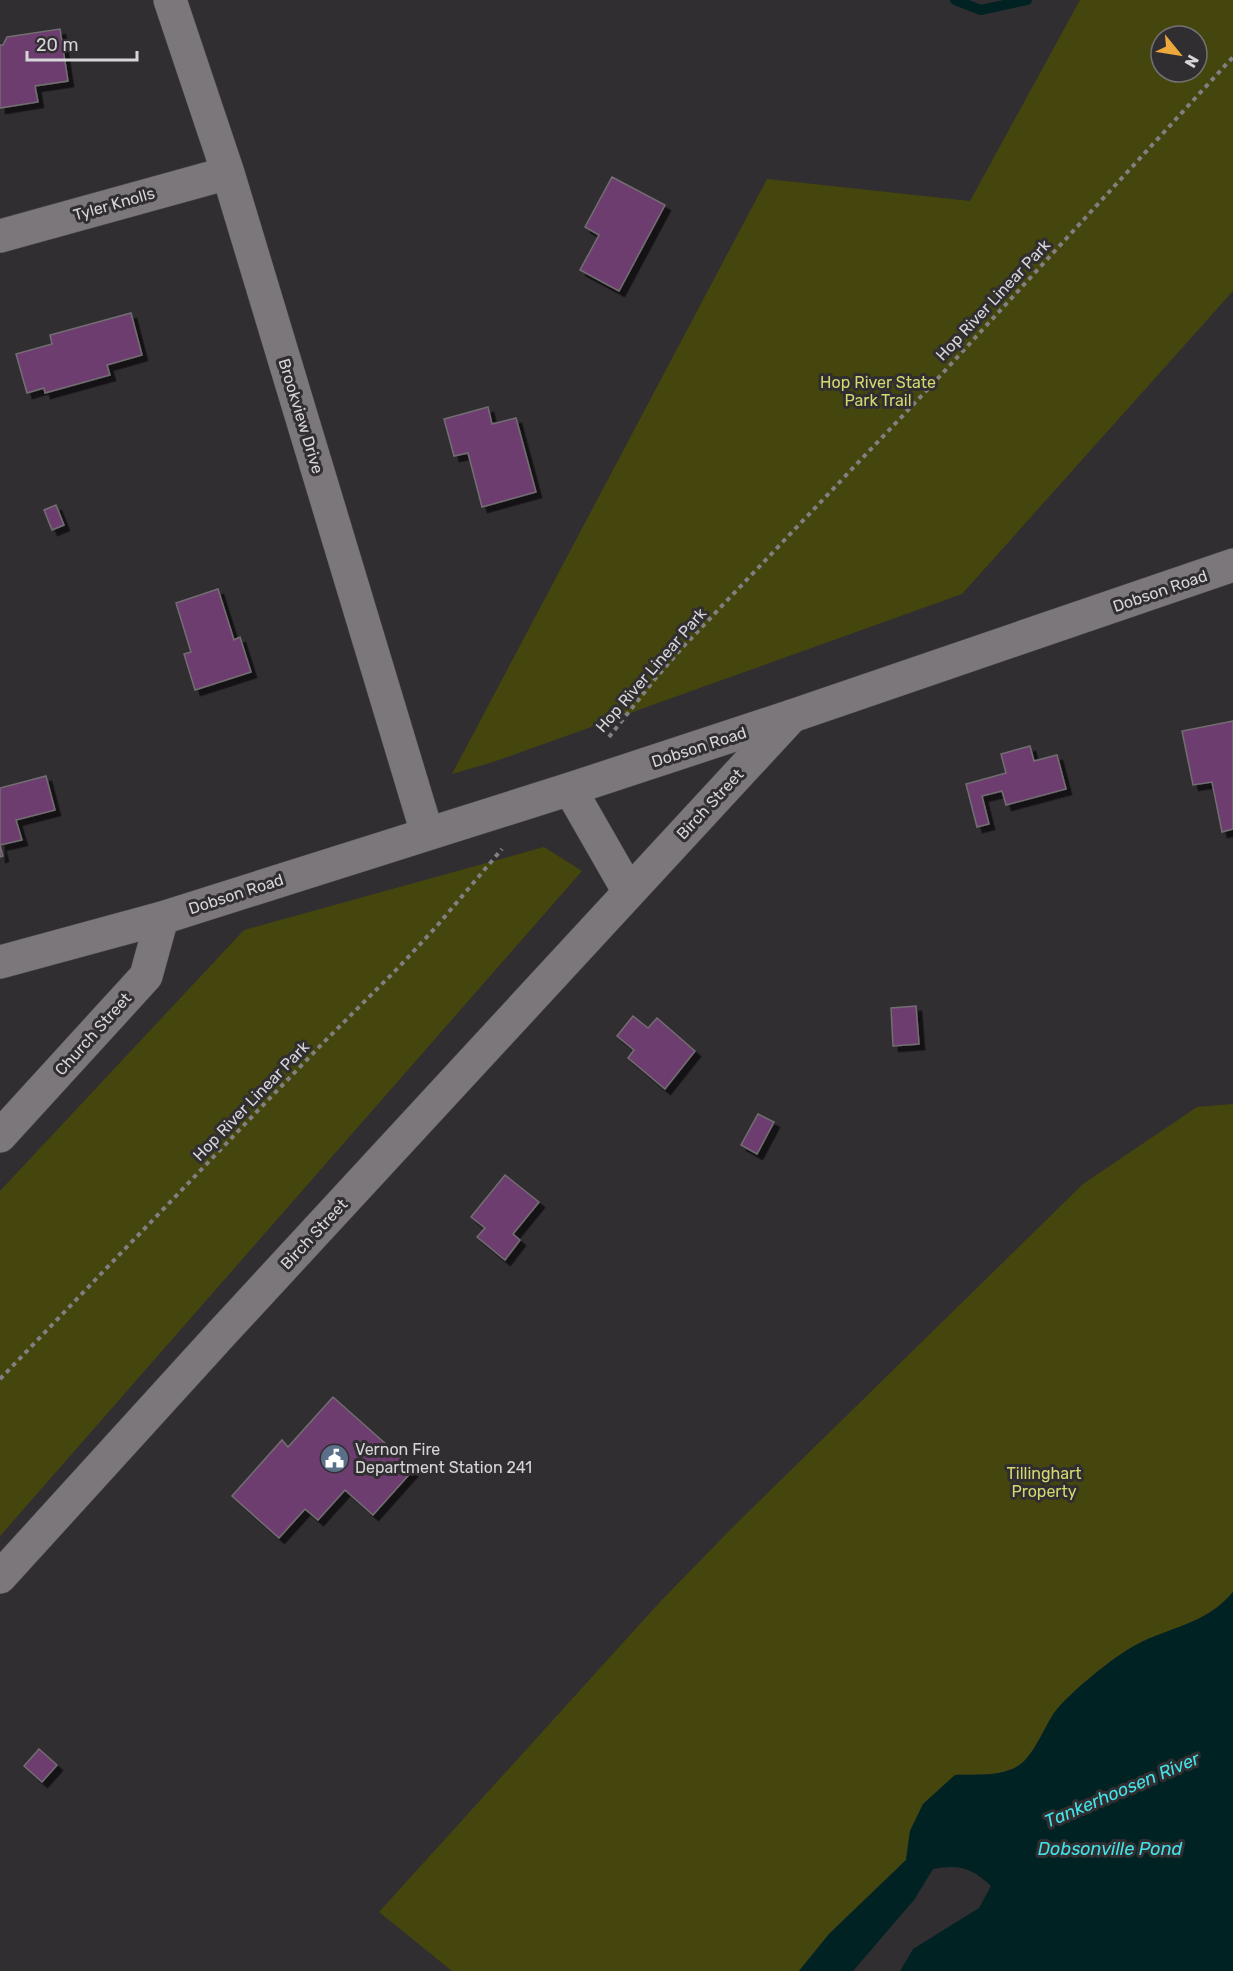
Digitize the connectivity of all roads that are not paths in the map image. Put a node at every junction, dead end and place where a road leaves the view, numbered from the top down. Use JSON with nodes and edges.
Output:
{"nodes":[{"id":1,"x":170,"y":0,"type":"edge"},
{"id":2,"x":228,"y":173,"type":"junction"},
{"id":3,"x":0,"y":236,"type":"edge"},
{"id":4,"x":1233,"y":565,"type":"edge"},
{"id":5,"x":792,"y":716,"type":"junction"},
{"id":6,"x":570,"y":789,"type":"junction"},
{"id":7,"x":427,"y":833,"type":"junction"},
{"id":8,"x":629,"y":892,"type":"junction"},
{"id":9,"x":162,"y":918,"type":"junction"},
{"id":10,"x":0,"y":962,"type":"edge"},
{"id":11,"x":0,"y":1136,"type":"edge"},
{"id":12,"x":0,"y":1577,"type":"edge"}],
"edges":[{"from":1,"to":2,"type":"street","name":"Brookview Drive"},
{"from":2,"to":3,"type":"street","name":"Tyler Knolls"},
{"from":2,"to":7,"type":"street","name":"Brookview Drive"},
{"from":4,"to":5,"type":"street","name":"Dobson Road"},
{"from":5,"to":6,"type":"street","name":"Dobson Road"},
{"from":5,"to":8,"type":"street","name":"Birch Street"},
{"from":6,"to":7,"type":"street","name":"Dobson Road"},
{"from":6,"to":8,"type":"street"},
{"from":7,"to":9,"type":"street","name":"Dobson Road"},
{"from":8,"to":12,"type":"street","name":"Birch Street"},
{"from":9,"to":10,"type":"street","name":"Dobson Road"},
{"from":9,"to":11,"type":"street","name":"Church Street"}]}
